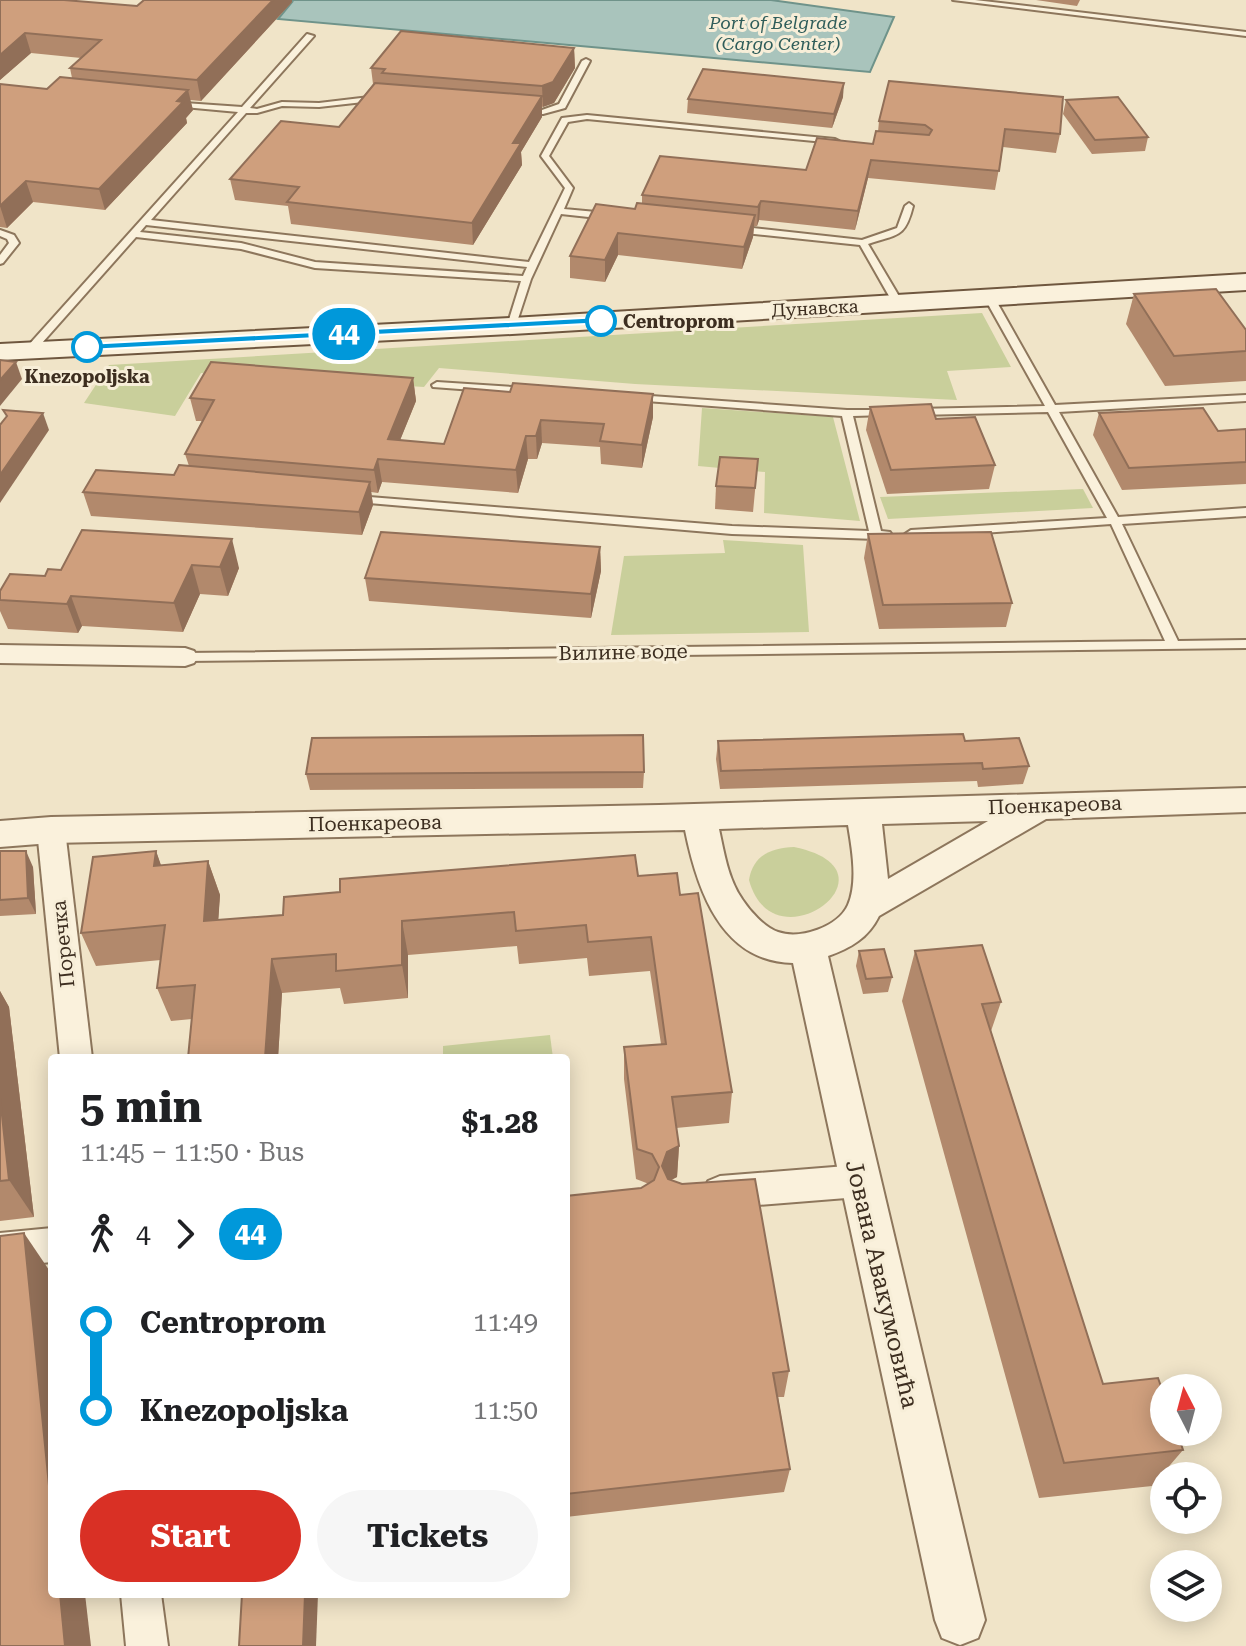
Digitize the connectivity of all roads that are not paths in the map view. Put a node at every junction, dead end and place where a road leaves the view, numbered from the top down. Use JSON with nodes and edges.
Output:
{"nodes":[{"id":1,"x":957,"y":0,"type":"edge"},
{"id":2,"x":1246,"y":34,"type":"edge"},
{"id":3,"x":310,"y":36,"type":"dead end"},
{"id":4,"x":586,"y":61,"type":"dead end"},
{"id":5,"x":385,"y":98,"type":"edge"},
{"id":6,"x":167,"y":103,"type":"edge"},
{"id":7,"x":512,"y":110,"type":"edge"},
{"id":8,"x":243,"y":111,"type":"junction"},
{"id":9,"x":845,"y":142,"type":"edge"},
{"id":10,"x":909,"y":206,"type":"dead end"},
{"id":11,"x":560,"y":211,"type":"junction"},
{"id":12,"x":620,"y":217,"type":"edge"},
{"id":13,"x":144,"y":222,"type":"junction"},
{"id":14,"x":727,"y":228,"type":"edge"},
{"id":15,"x":0,"y":233,"type":"edge"},
{"id":16,"x":133,"y":234,"type":"junction"},
{"id":17,"x":863,"y":243,"type":"junction"},
{"id":18,"x":0,"y":261,"type":"edge"},
{"id":19,"x":533,"y":265,"type":"junction"},
{"id":20,"x":526,"y":279,"type":"junction"},
{"id":21,"x":1246,"y":282,"type":"edge"},
{"id":22,"x":989,"y":297,"type":"junction"},
{"id":23,"x":898,"y":303,"type":"junction"},
{"id":24,"x":512,"y":326,"type":"junction"},
{"id":25,"x":30,"y":350,"type":"junction"},
{"id":26,"x":0,"y":352,"type":"edge"},
{"id":27,"x":437,"y":385,"type":"dead end"},
{"id":28,"x":547,"y":392,"type":"edge"},
{"id":29,"x":626,"y":398,"type":"edge"},
{"id":30,"x":1246,"y":398,"type":"edge"},
{"id":31,"x":1053,"y":409,"type":"junction"},
{"id":32,"x":894,"y":412,"type":"edge"},
{"id":33,"x":910,"y":412,"type":"edge"},
{"id":34,"x":847,"y":413,"type":"junction"},
{"id":35,"x":342,"y":497,"type":"edge"},
{"id":36,"x":1246,"y":512,"type":"edge"},
{"id":37,"x":1115,"y":521,"type":"junction"},
{"id":38,"x":876,"y":535,"type":"junction"},
{"id":39,"x":1246,"y":644,"type":"edge"},
{"id":40,"x":1174,"y":646,"type":"junction"},
{"id":41,"x":0,"y":654,"type":"edge"},
{"id":42,"x":185,"y":657,"type":"joint"},
{"id":43,"x":1246,"y":800,"type":"edge"},
{"id":44,"x":1040,"y":806,"type":"junction"},
{"id":45,"x":863,"y":811,"type":"junction"},
{"id":46,"x":699,"y":817,"type":"junction"},
{"id":47,"x":0,"y":826,"type":"edge"},
{"id":48,"x":51,"y":830,"type":"junction"},
{"id":49,"x":0,"y":834,"type":"edge"},
{"id":50,"x":867,"y":906,"type":"junction"},
{"id":51,"x":808,"y":947,"type":"junction"},
{"id":52,"x":76,"y":1054,"type":"edge"},
{"id":53,"x":859,"y":1181,"type":"junction"},
{"id":54,"x":694,"y":1194,"type":"edge"},
{"id":55,"x":48,"y":1245,"type":"edge"},
{"id":56,"x":0,"y":1250,"type":"edge"},
{"id":57,"x":141,"y":1598,"type":"edge"},
{"id":58,"x":960,"y":1620,"type":"dead end"},
{"id":59,"x":147,"y":1646,"type":"edge"}],
"edges":[{"from":1,"to":2,"type":"lane"},
{"from":3,"to":8,"type":"lane"},
{"from":4,"to":7,"type":"lane"},
{"from":5,"to":8,"type":"lane"},
{"from":6,"to":8,"type":"lane"},
{"from":8,"to":13,"type":"lane"},
{"from":9,"to":11,"type":"lane"},
{"from":10,"to":17,"type":"lane"},
{"from":11,"to":12,"type":"lane"},
{"from":11,"to":19,"type":"lane"},
{"from":13,"to":16,"type":"lane"},
{"from":13,"to":19,"type":"lane"},
{"from":14,"to":17,"type":"lane"},
{"from":15,"to":18,"type":"lane"},
{"from":16,"to":20,"type":"lane"},
{"from":16,"to":25,"type":"lane"},
{"from":17,"to":23,"type":"lane"},
{"from":19,"to":20,"type":"lane"},
{"from":20,"to":24,"type":"lane"},
{"from":21,"to":22,"type":"main road","name":"Дунавска"},
{"from":22,"to":23,"type":"main road","name":"Дунавска"},
{"from":22,"to":31,"type":"lane"},
{"from":23,"to":24,"type":"main road","name":"Дунавска"},
{"from":24,"to":25,"type":"main road","name":"Дунавска"},
{"from":25,"to":26,"type":"main road","name":"Дунавска"},
{"from":27,"to":28,"type":"lane"},
{"from":29,"to":34,"type":"lane"},
{"from":30,"to":31,"type":"lane"},
{"from":31,"to":33,"type":"lane"},
{"from":31,"to":37,"type":"lane"},
{"from":32,"to":34,"type":"lane"},
{"from":34,"to":38,"type":"lane"},
{"from":35,"to":38,"type":"lane"},
{"from":36,"to":37,"type":"lane"},
{"from":37,"to":38,"type":"lane"},
{"from":37,"to":40,"type":"lane"},
{"from":39,"to":40,"type":"lane","name":"Вилине воде"},
{"from":40,"to":42,"type":"lane","name":"Вилине воде"},
{"from":41,"to":42,"type":"street","name":"Вилине воде"},
{"from":43,"to":44,"type":"street","name":"Поенкареова"},
{"from":44,"to":45,"type":"street","name":"Поенкареова"},
{"from":44,"to":50,"type":"street"},
{"from":45,"to":46,"type":"street","name":"Поенкареова"},
{"from":45,"to":50,"type":"street"},
{"from":46,"to":48,"type":"street","name":"Поенкареова"},
{"from":46,"to":51,"type":"street"},
{"from":47,"to":48,"type":"street","name":"Поенкареова"},
{"from":48,"to":49,"type":"street","name":"Поенкареова"},
{"from":48,"to":52,"type":"street","name":"Поречка"},
{"from":50,"to":51,"type":"street"},
{"from":51,"to":53,"type":"street","name":"Јована Авакумовића"},
{"from":53,"to":54,"type":"street"},
{"from":53,"to":58,"type":"street","name":"Јована Авакумовића"},
{"from":55,"to":56,"type":"street"},
{"from":57,"to":59,"type":"street"}]}
